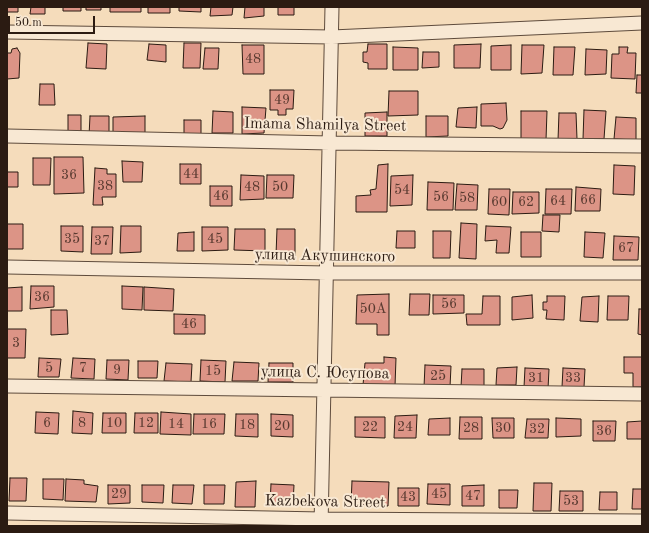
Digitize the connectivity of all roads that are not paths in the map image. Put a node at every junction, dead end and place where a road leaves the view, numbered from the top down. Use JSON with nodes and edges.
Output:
{"nodes":[{"id":1,"x":332,"y":7,"type":"edge"},
{"id":2,"x":642,"y":23,"type":"edge"},
{"id":3,"x":7,"y":32,"type":"edge"},
{"id":4,"x":332,"y":37,"type":"junction"},
{"id":5,"x":7,"y":136,"type":"edge"},
{"id":6,"x":330,"y":143,"type":"junction"},
{"id":7,"x":642,"y":146,"type":"edge"},
{"id":8,"x":7,"y":267,"type":"edge"},
{"id":9,"x":327,"y":273,"type":"junction"},
{"id":10,"x":642,"y":273,"type":"edge"},
{"id":11,"x":7,"y":386,"type":"edge"},
{"id":12,"x":325,"y":389,"type":"junction"},
{"id":13,"x":642,"y":394,"type":"edge"},
{"id":14,"x":7,"y":513,"type":"edge"},
{"id":15,"x":642,"y":521,"type":"edge"},
{"id":16,"x":322,"y":523,"type":"edge"}],
"edges":[{"from":1,"to":4,"type":"street"},
{"from":2,"to":4,"type":"street"},
{"from":3,"to":4,"type":"street"},
{"from":4,"to":6,"type":"street"},
{"from":5,"to":6,"type":"street","name":"Imama Shamilya Street"},
{"from":6,"to":7,"type":"street","name":"Imama Shamilya Street"},
{"from":6,"to":9,"type":"street"},
{"from":8,"to":9,"type":"street","name":"улица Акушинского"},
{"from":9,"to":10,"type":"street","name":"улица Акушинского"},
{"from":9,"to":12,"type":"street"},
{"from":11,"to":12,"type":"street","name":"улица С. Юсупова"},
{"from":12,"to":13,"type":"street","name":"улица С. Юсупова"},
{"from":12,"to":16,"type":"street"},
{"from":14,"to":16,"type":"street","name":"Kazbekova Street"},
{"from":15,"to":16,"type":"street","name":"Kazbekova Street"}]}
